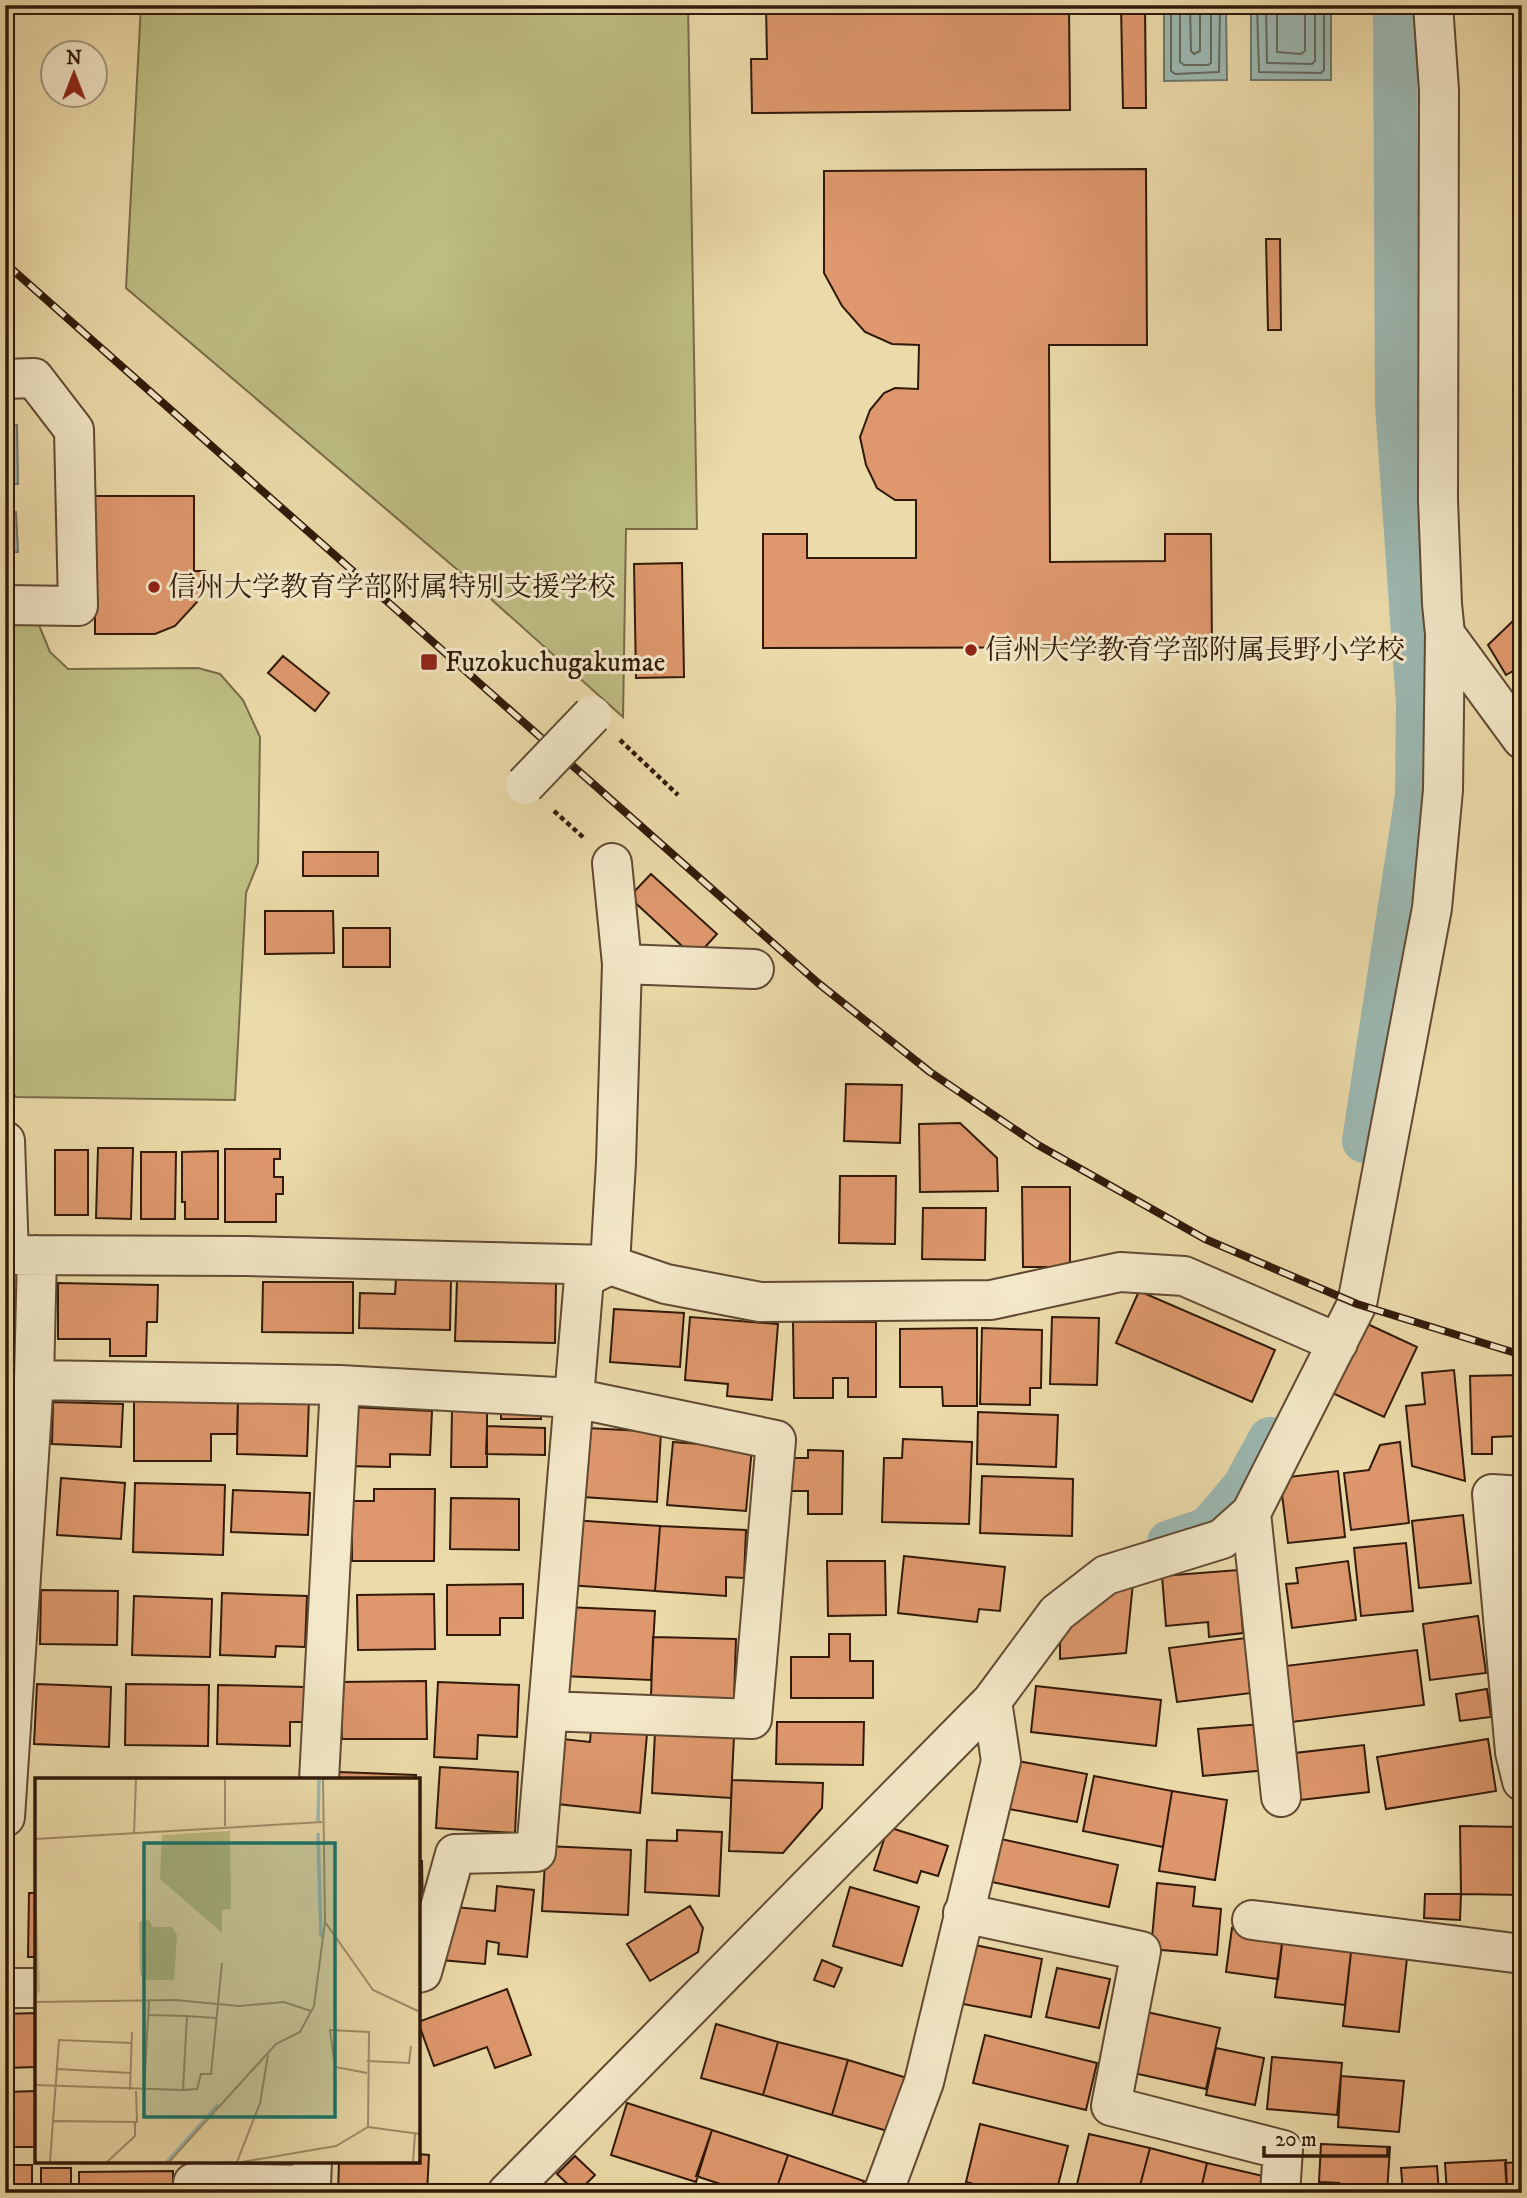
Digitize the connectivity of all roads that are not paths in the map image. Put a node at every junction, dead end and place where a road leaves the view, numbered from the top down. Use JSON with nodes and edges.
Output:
{"nodes":[{"id":1,"x":1433,"y":5,"type":"edge"},
{"id":2,"x":5,"y":379,"type":"edge"},
{"id":3,"x":5,"y":605,"type":"edge"},
{"id":4,"x":1445,"y":634,"type":"junction"},
{"id":5,"x":592,"y":715,"type":"road end"},
{"id":6,"x":1522,"y":739,"type":"edge"},
{"id":7,"x":525,"y":785,"type":"road end"},
{"id":8,"x":612,"y":863,"type":"road end"},
{"id":9,"x":622,"y":964,"type":"junction"},
{"id":10,"x":754,"y":970,"type":"dead end"},
{"id":11,"x":5,"y":1141,"type":"edge"},
{"id":12,"x":17,"y":1255,"type":"edge"},
{"id":13,"x":610,"y":1265,"type":"junction"},
{"id":14,"x":1338,"y":1343,"type":"junction"},
{"id":15,"x":34,"y":1380,"type":"junction"},
{"id":16,"x":340,"y":1385,"type":"junction"},
{"id":17,"x":575,"y":1398,"type":"junction"},
{"id":18,"x":1522,"y":1496,"type":"edge"},
{"id":19,"x":1251,"y":1513,"type":"junction"},
{"id":20,"x":992,"y":1701,"type":"junction"},
{"id":21,"x":548,"y":1711,"type":"junction"},
{"id":22,"x":319,"y":1778,"type":"edge"},
{"id":23,"x":1522,"y":1781,"type":"edge"},
{"id":24,"x":1282,"y":1797,"type":"dead end"},
{"id":25,"x":5,"y":1817,"type":"edge"},
{"id":26,"x":963,"y":1913,"type":"junction"},
{"id":27,"x":1252,"y":1920,"type":"dead end"},
{"id":28,"x":1522,"y":1954,"type":"edge"},
{"id":29,"x":420,"y":1972,"type":"edge"},
{"id":30,"x":35,"y":1988,"type":"edge"},
{"id":31,"x":5,"y":1989,"type":"edge"},
{"id":32,"x":312,"y":2163,"type":"edge"},
{"id":33,"x":193,"y":2179,"type":"edge"},
{"id":34,"x":507,"y":2193,"type":"edge"},
{"id":35,"x":883,"y":2193,"type":"edge"},
{"id":36,"x":1280,"y":2193,"type":"edge"}],
"edges":[{"from":1,"to":4,"type":"street"},
{"from":2,"to":3,"type":"street"},
{"from":4,"to":6,"type":"street"},
{"from":4,"to":14,"type":"street"},
{"from":5,"to":7,"type":"street","bridge":true},
{"from":8,"to":9,"type":"street"},
{"from":9,"to":10,"type":"street"},
{"from":9,"to":13,"type":"street"},
{"from":11,"to":12,"type":"street"},
{"from":12,"to":13,"type":"street"},
{"from":12,"to":15,"type":"street"},
{"from":13,"to":14,"type":"street"},
{"from":13,"to":17,"type":"street"},
{"from":14,"to":19,"type":"street"},
{"from":15,"to":16,"type":"street"},
{"from":15,"to":25,"type":"street"},
{"from":16,"to":17,"type":"street"},
{"from":16,"to":22,"type":"street"},
{"from":17,"to":21,"type":"street"},
{"from":17,"to":21,"type":"street"},
{"from":18,"to":23,"type":"street"},
{"from":19,"to":20,"type":"street"},
{"from":19,"to":24,"type":"street"},
{"from":20,"to":26,"type":"street"},
{"from":20,"to":34,"type":"street"},
{"from":21,"to":29,"type":"street"},
{"from":26,"to":35,"type":"street"},
{"from":26,"to":36,"type":"street"},
{"from":27,"to":28,"type":"street"},
{"from":30,"to":31,"type":"street"},
{"from":32,"to":33,"type":"street"}]}
